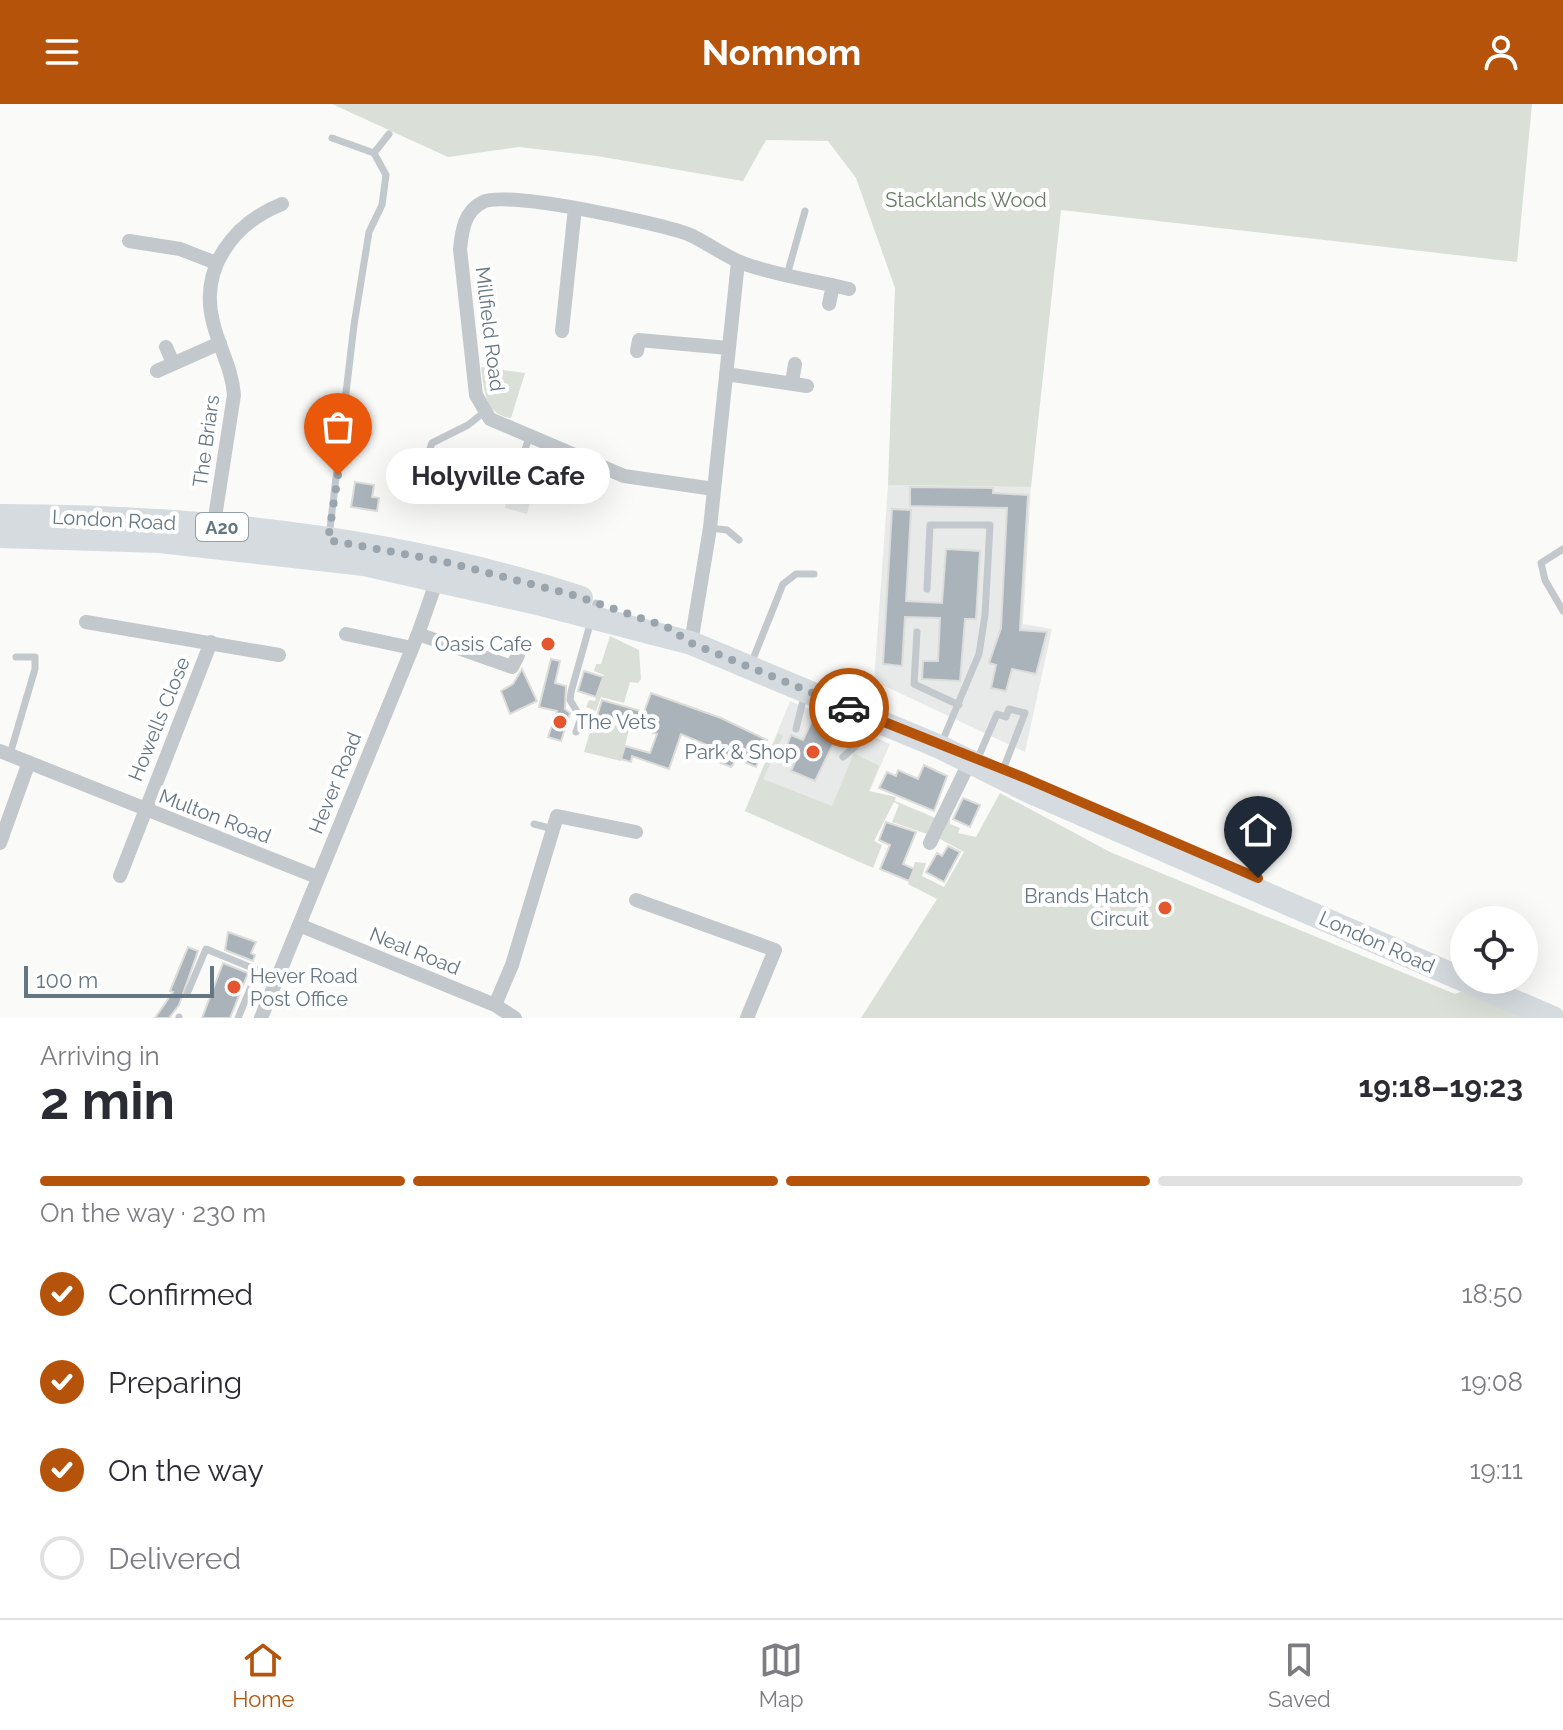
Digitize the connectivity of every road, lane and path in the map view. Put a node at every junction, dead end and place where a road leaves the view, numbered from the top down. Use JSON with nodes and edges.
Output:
{"nodes":[{"id":1,"x":389,"y":134,"type":"dead end"},
{"id":2,"x":332,"y":138,"type":"dead end"},
{"id":3,"x":374,"y":153,"type":"junction"},
{"id":4,"x":575,"y":208,"type":"junction"},
{"id":5,"x":805,"y":211,"type":"dead end"},
{"id":6,"x":276,"y":225,"type":"dead end"},
{"id":7,"x":129,"y":241,"type":"dead end"},
{"id":8,"x":738,"y":262,"type":"junction"},
{"id":9,"x":216,"y":263,"type":"junction"},
{"id":10,"x":787,"y":275,"type":"junction"},
{"id":11,"x":833,"y":285,"type":"junction"},
{"id":12,"x":849,"y":289,"type":"dead end"},
{"id":13,"x":829,"y":304,"type":"dead end"},
{"id":14,"x":547,"y":312,"type":"dead end"},
{"id":15,"x":564,"y":313,"type":"junction"},
{"id":16,"x":562,"y":331,"type":"dead end"},
{"id":17,"x":220,"y":343,"type":"junction"},
{"id":18,"x":166,"y":347,"type":"dead end"},
{"id":19,"x":728,"y":348,"type":"junction"},
{"id":20,"x":637,"y":351,"type":"dead end"},
{"id":21,"x":173,"y":363,"type":"junction"},
{"id":22,"x":795,"y":364,"type":"dead end"},
{"id":23,"x":157,"y":371,"type":"dead end"},
{"id":24,"x":726,"y":374,"type":"junction"},
{"id":25,"x":792,"y":383,"type":"junction"},
{"id":26,"x":807,"y":386,"type":"dead end"},
{"id":27,"x":483,"y":413,"type":"junction"},
{"id":28,"x":530,"y":435,"type":"junction"},
{"id":29,"x":427,"y":457,"type":"dead end"},
{"id":30,"x":525,"y":486,"type":"dead end"},
{"id":31,"x":714,"y":489,"type":"junction"},
{"id":32,"x":0,"y":516,"type":"edge"},
{"id":33,"x":710,"y":528,"type":"junction"},
{"id":34,"x":0,"y":536,"type":"edge"},
{"id":35,"x":212,"y":536,"type":"junction"},
{"id":36,"x":739,"y":540,"type":"dead end"},
{"id":37,"x":327,"y":549,"type":"junction"},
{"id":38,"x":1563,"y":549,"type":"edge"},
{"id":39,"x":439,"y":570,"type":"junction"},
{"id":40,"x":814,"y":574,"type":"dead end"},
{"id":41,"x":927,"y":589,"type":"dead end"},
{"id":42,"x":579,"y":609,"type":"junction"},
{"id":43,"x":1563,"y":611,"type":"edge"},
{"id":44,"x":86,"y":622,"type":"dead end"},
{"id":45,"x":917,"y":632,"type":"dead end"},
{"id":46,"x":346,"y":634,"type":"dead end"},
{"id":47,"x":415,"y":641,"type":"junction"},
{"id":48,"x":211,"y":642,"type":"junction"},
{"id":49,"x":691,"y":643,"type":"junction"},
{"id":50,"x":279,"y":655,"type":"dead end"},
{"id":51,"x":16,"y":657,"type":"dead end"},
{"id":52,"x":750,"y":666,"type":"junction"},
{"id":53,"x":512,"y":667,"type":"dead end"},
{"id":54,"x":803,"y":689,"type":"junction"},
{"id":55,"x":959,"y":705,"type":"junction"},
{"id":56,"x":883,"y":723,"type":"junction"},
{"id":57,"x":796,"y":729,"type":"dead end"},
{"id":58,"x":576,"y":732,"type":"dead end"},
{"id":59,"x":940,"y":747,"type":"junction"},
{"id":60,"x":5,"y":753,"type":"edge"},
{"id":61,"x":843,"y":757,"type":"dead end"},
{"id":62,"x":973,"y":761,"type":"junction"},
{"id":63,"x":29,"y":762,"type":"junction"},
{"id":64,"x":1001,"y":774,"type":"junction"},
{"id":65,"x":144,"y":810,"type":"junction"},
{"id":66,"x":534,"y":824,"type":"dead end"},
{"id":67,"x":553,"y":829,"type":"junction"},
{"id":68,"x":636,"y":832,"type":"dead end"},
{"id":69,"x":0,"y":843,"type":"edge"},
{"id":70,"x":930,"y":843,"type":"dead end"},
{"id":71,"x":120,"y":876,"type":"dead end"},
{"id":72,"x":317,"y":877,"type":"junction"},
{"id":73,"x":636,"y":900,"type":"dead end"},
{"id":74,"x":299,"y":925,"type":"junction"},
{"id":75,"x":1450,"y":960,"type":"edge"},
{"id":76,"x":258,"y":970,"type":"junction"},
{"id":77,"x":1450,"y":974,"type":"edge"},
{"id":78,"x":277,"y":978,"type":"junction"},
{"id":79,"x":187,"y":994,"type":"dead end"},
{"id":80,"x":1497,"y":994,"type":"edge"},
{"id":81,"x":1530,"y":994,"type":"edge"},
{"id":82,"x":495,"y":1005,"type":"junction"},
{"id":83,"x":1563,"y":1008,"type":"edge"},
{"id":84,"x":238,"y":1018,"type":"edge"},
{"id":85,"x":261,"y":1018,"type":"edge"},
{"id":86,"x":515,"y":1018,"type":"edge"},
{"id":87,"x":747,"y":1018,"type":"edge"},
{"id":88,"x":1553,"y":1018,"type":"edge"}],
"edges":[{"from":1,"to":3,"type":"lane"},
{"from":2,"to":3,"type":"lane"},
{"from":3,"to":37,"type":"lane"},
{"from":4,"to":8,"type":"street","name":"Millfield Road"},
{"from":4,"to":15,"type":"street"},
{"from":4,"to":27,"type":"street","name":"Millfield Road"},
{"from":5,"to":10,"type":"lane"},
{"from":6,"to":9,"type":"street","name":"The Briars"},
{"from":7,"to":9,"type":"street"},
{"from":8,"to":10,"type":"street","name":"Millfield Road"},
{"from":8,"to":19,"type":"street"},
{"from":9,"to":17,"type":"street","name":"The Briars"},
{"from":10,"to":11,"type":"street","name":"Millfield Road"},
{"from":11,"to":12,"type":"street","name":"Millfield Road"},
{"from":11,"to":13,"type":"street"},
{"from":14,"to":15,"type":"street"},
{"from":15,"to":16,"type":"street"},
{"from":17,"to":21,"type":"street"},
{"from":17,"to":35,"type":"street","name":"The Briars"},
{"from":18,"to":21,"type":"street"},
{"from":19,"to":20,"type":"street"},
{"from":19,"to":24,"type":"street"},
{"from":21,"to":23,"type":"street"},
{"from":22,"to":25,"type":"street"},
{"from":24,"to":25,"type":"street"},
{"from":24,"to":31,"type":"street"},
{"from":25,"to":26,"type":"street"},
{"from":27,"to":28,"type":"street","name":"Millfield Road"},
{"from":27,"to":29,"type":"lane"},
{"from":28,"to":30,"type":"lane"},
{"from":28,"to":31,"type":"street","name":"Millfield Road"},
{"from":31,"to":33,"type":"street"},
{"from":32,"to":35,"type":"main road","name":"London Road","number":"A20"},
{"from":33,"to":36,"type":"lane"},
{"from":33,"to":49,"type":"street"},
{"from":34,"to":35,"type":"main road","name":"London Road","number":"A20"},
{"from":35,"to":37,"type":"main road","name":"London Road","number":"A20"},
{"from":37,"to":39,"type":"main road","name":"London Road","number":"A20"},
{"from":38,"to":43,"type":"lane"},
{"from":39,"to":42,"type":"main road","name":"London Road","number":"A20"},
{"from":39,"to":47,"type":"street","name":"Hever Road"},
{"from":40,"to":52,"type":"lane"},
{"from":41,"to":55,"type":"lane"},
{"from":42,"to":49,"type":"main road","name":"London Road","number":"A20"},
{"from":42,"to":58,"type":"lane"},
{"from":44,"to":48,"type":"street","name":"Howells Close"},
{"from":45,"to":55,"type":"lane"},
{"from":46,"to":47,"type":"street"},
{"from":47,"to":53,"type":"street"},
{"from":47,"to":72,"type":"street","name":"Hever Road"},
{"from":48,"to":50,"type":"street","name":"Howells Close"},
{"from":48,"to":65,"type":"street","name":"Howells Close"},
{"from":49,"to":52,"type":"main road","name":"London Road","number":"A20"},
{"from":51,"to":60,"type":"lane"},
{"from":52,"to":54,"type":"main road","name":"London Road","number":"A20"},
{"from":54,"to":56,"type":"main road","name":"London Road","number":"A20"},
{"from":54,"to":57,"type":"lane"},
{"from":55,"to":59,"type":"lane"},
{"from":56,"to":59,"type":"main road","name":"London Road","number":"A20"},
{"from":56,"to":61,"type":"lane"},
{"from":59,"to":62,"type":"main road","name":"London Road","number":"A20"},
{"from":60,"to":63,"type":"street","name":"Multon Road"},
{"from":62,"to":64,"type":"main road","name":"London Road","number":"A20"},
{"from":62,"to":64,"type":"lane"},
{"from":62,"to":70,"type":"street"},
{"from":63,"to":65,"type":"street","name":"Multon Road"},
{"from":63,"to":69,"type":"street"},
{"from":64,"to":75,"type":"main road","name":"London Road","number":"A20"},
{"from":64,"to":77,"type":"main road","name":"London Road","number":"A20"},
{"from":65,"to":71,"type":"street","name":"Multon Road"},
{"from":65,"to":72,"type":"street","name":"Multon Road"},
{"from":66,"to":67,"type":"lane"},
{"from":67,"to":68,"type":"street"},
{"from":67,"to":82,"type":"street"},
{"from":72,"to":74,"type":"street","name":"Hever Road"},
{"from":73,"to":87,"type":"street"},
{"from":74,"to":78,"type":"street","name":"Hever Road"},
{"from":74,"to":82,"type":"street","name":"Neal Road"},
{"from":76,"to":78,"type":"lane"},
{"from":76,"to":79,"type":"lane"},
{"from":76,"to":84,"type":"lane"},
{"from":78,"to":85,"type":"street","name":"Hever Road"},
{"from":80,"to":88,"type":"main road","name":"London Road","number":"A20"},
{"from":81,"to":83,"type":"main road"},
{"from":82,"to":86,"type":"street","name":"Neal Road"}]}
